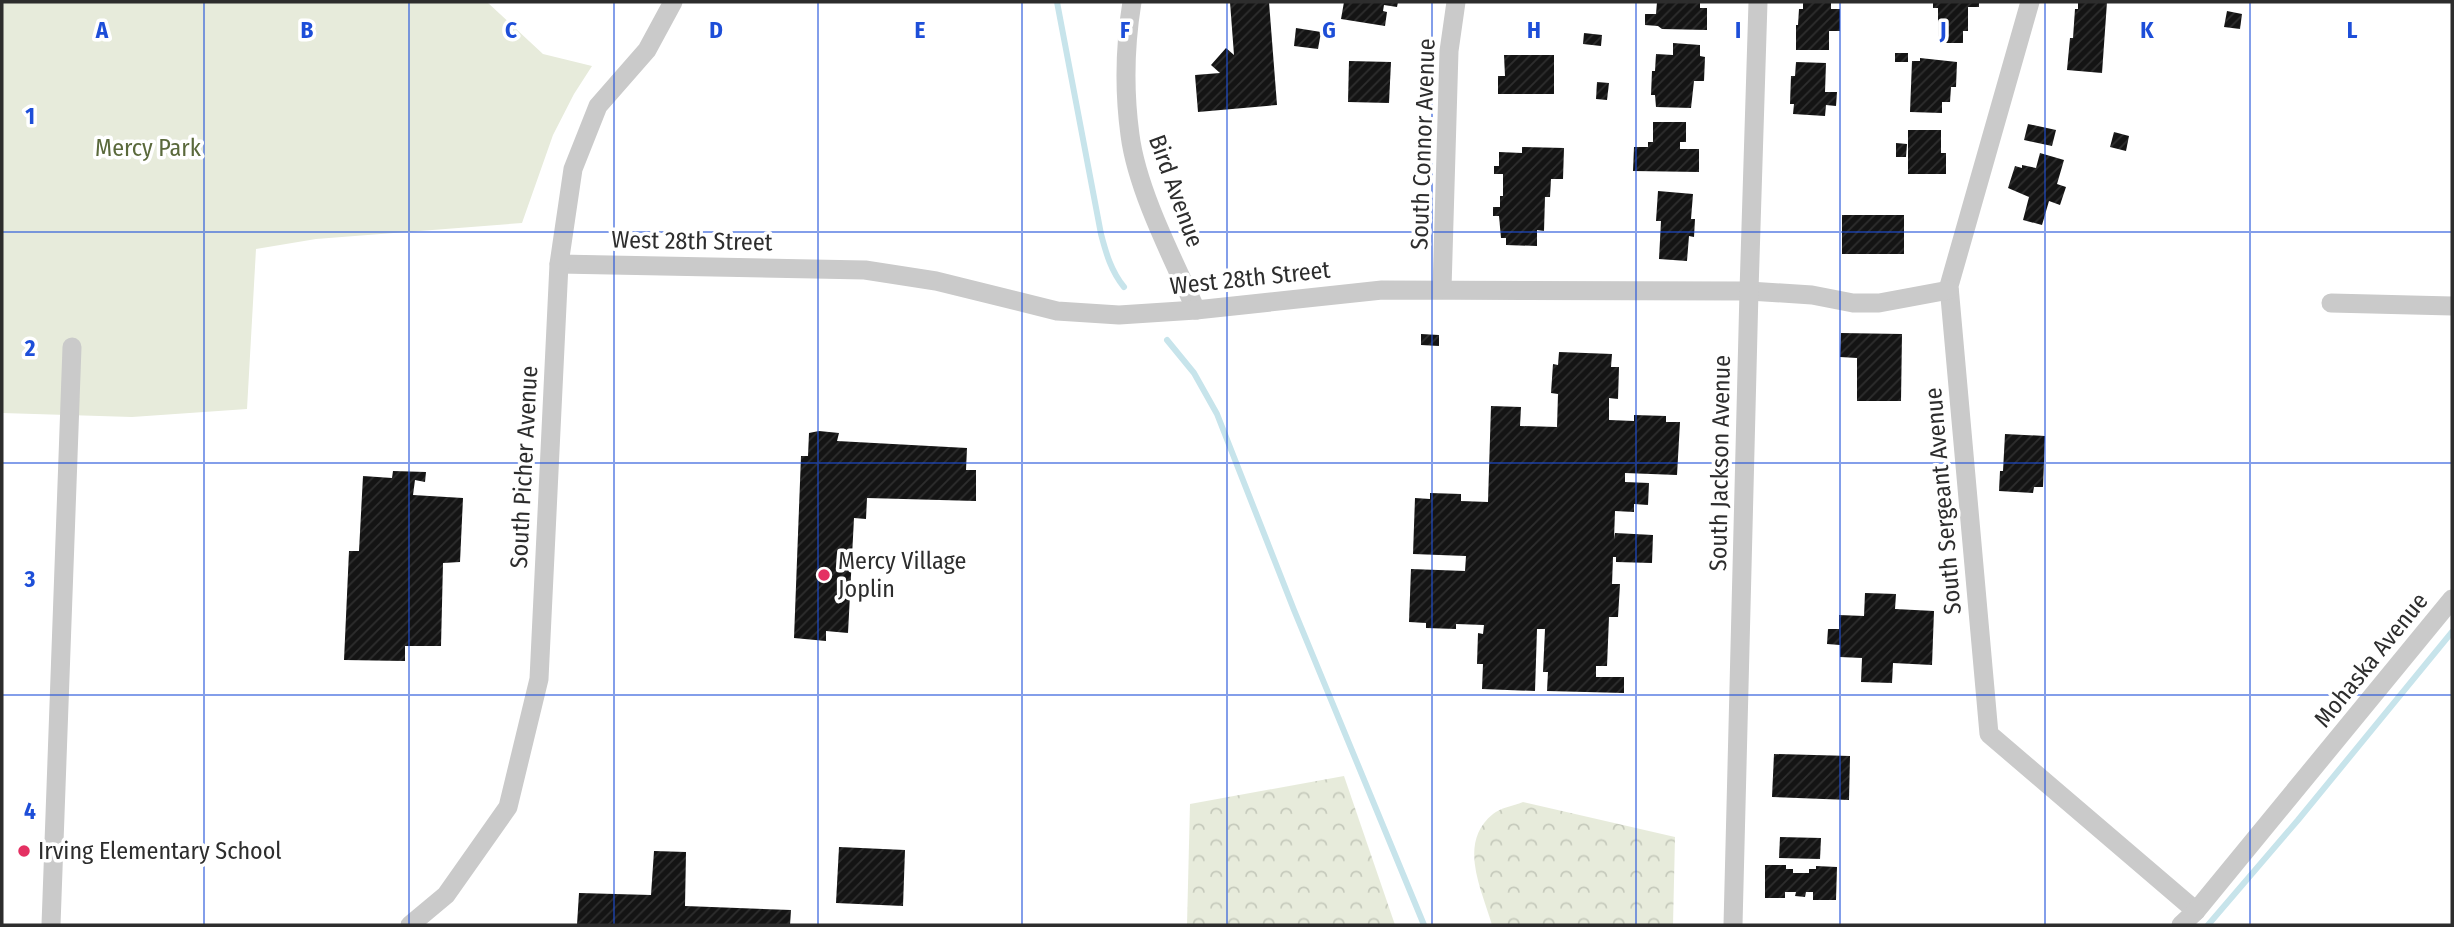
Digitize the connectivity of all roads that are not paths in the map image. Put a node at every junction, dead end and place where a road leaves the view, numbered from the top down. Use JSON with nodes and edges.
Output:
{"nodes":[{"id":1,"x":673,"y":2,"type":"edge"},
{"id":2,"x":1132,"y":2,"type":"edge"},
{"id":3,"x":1456,"y":2,"type":"edge"},
{"id":4,"x":1758,"y":2,"type":"edge"},
{"id":5,"x":2030,"y":2,"type":"edge"},
{"id":6,"x":559,"y":264,"type":"junction"},
{"id":7,"x":1442,"y":289,"type":"junction"},
{"id":8,"x":1950,"y":290,"type":"junction"},
{"id":9,"x":1749,"y":291,"type":"junction"},
{"id":10,"x":2331,"y":303,"type":"dead end"},
{"id":11,"x":2452,"y":306,"type":"edge"},
{"id":12,"x":1196,"y":310,"type":"junction"},
{"id":13,"x":72,"y":347,"type":"dead end"},
{"id":14,"x":2452,"y":599,"type":"edge"},
{"id":15,"x":2196,"y":911,"type":"junction"},
{"id":16,"x":51,"y":925,"type":"edge"},
{"id":17,"x":410,"y":925,"type":"edge"},
{"id":18,"x":1733,"y":925,"type":"edge"},
{"id":19,"x":2181,"y":925,"type":"edge"}],
"edges":[{"from":1,"to":6,"type":"street","name":"South Picher Avenue"},
{"from":2,"to":12,"type":"street","name":"Bird Avenue"},
{"from":3,"to":7,"type":"street","name":"South Connor Avenue"},
{"from":4,"to":9,"type":"street","name":"South Jackson Avenue"},
{"from":5,"to":8,"type":"street","name":"South Sergeant Avenue"},
{"from":6,"to":12,"type":"street","name":"West 28th Street"},
{"from":6,"to":17,"type":"street","name":"South Picher Avenue"},
{"from":7,"to":9,"type":"street","name":"West 28th Street"},
{"from":7,"to":12,"type":"street","name":"West 28th Street"},
{"from":8,"to":9,"type":"street","name":"West 28th Street"},
{"from":8,"to":15,"type":"street","name":"South Sergeant Avenue"},
{"from":9,"to":18,"type":"street","name":"South Jackson Avenue"},
{"from":10,"to":11,"type":"street"},
{"from":13,"to":16,"type":"street"},
{"from":14,"to":15,"type":"street","name":"Mohaska Avenue"},
{"from":15,"to":19,"type":"street","name":"Mohaska Avenue"}]}
